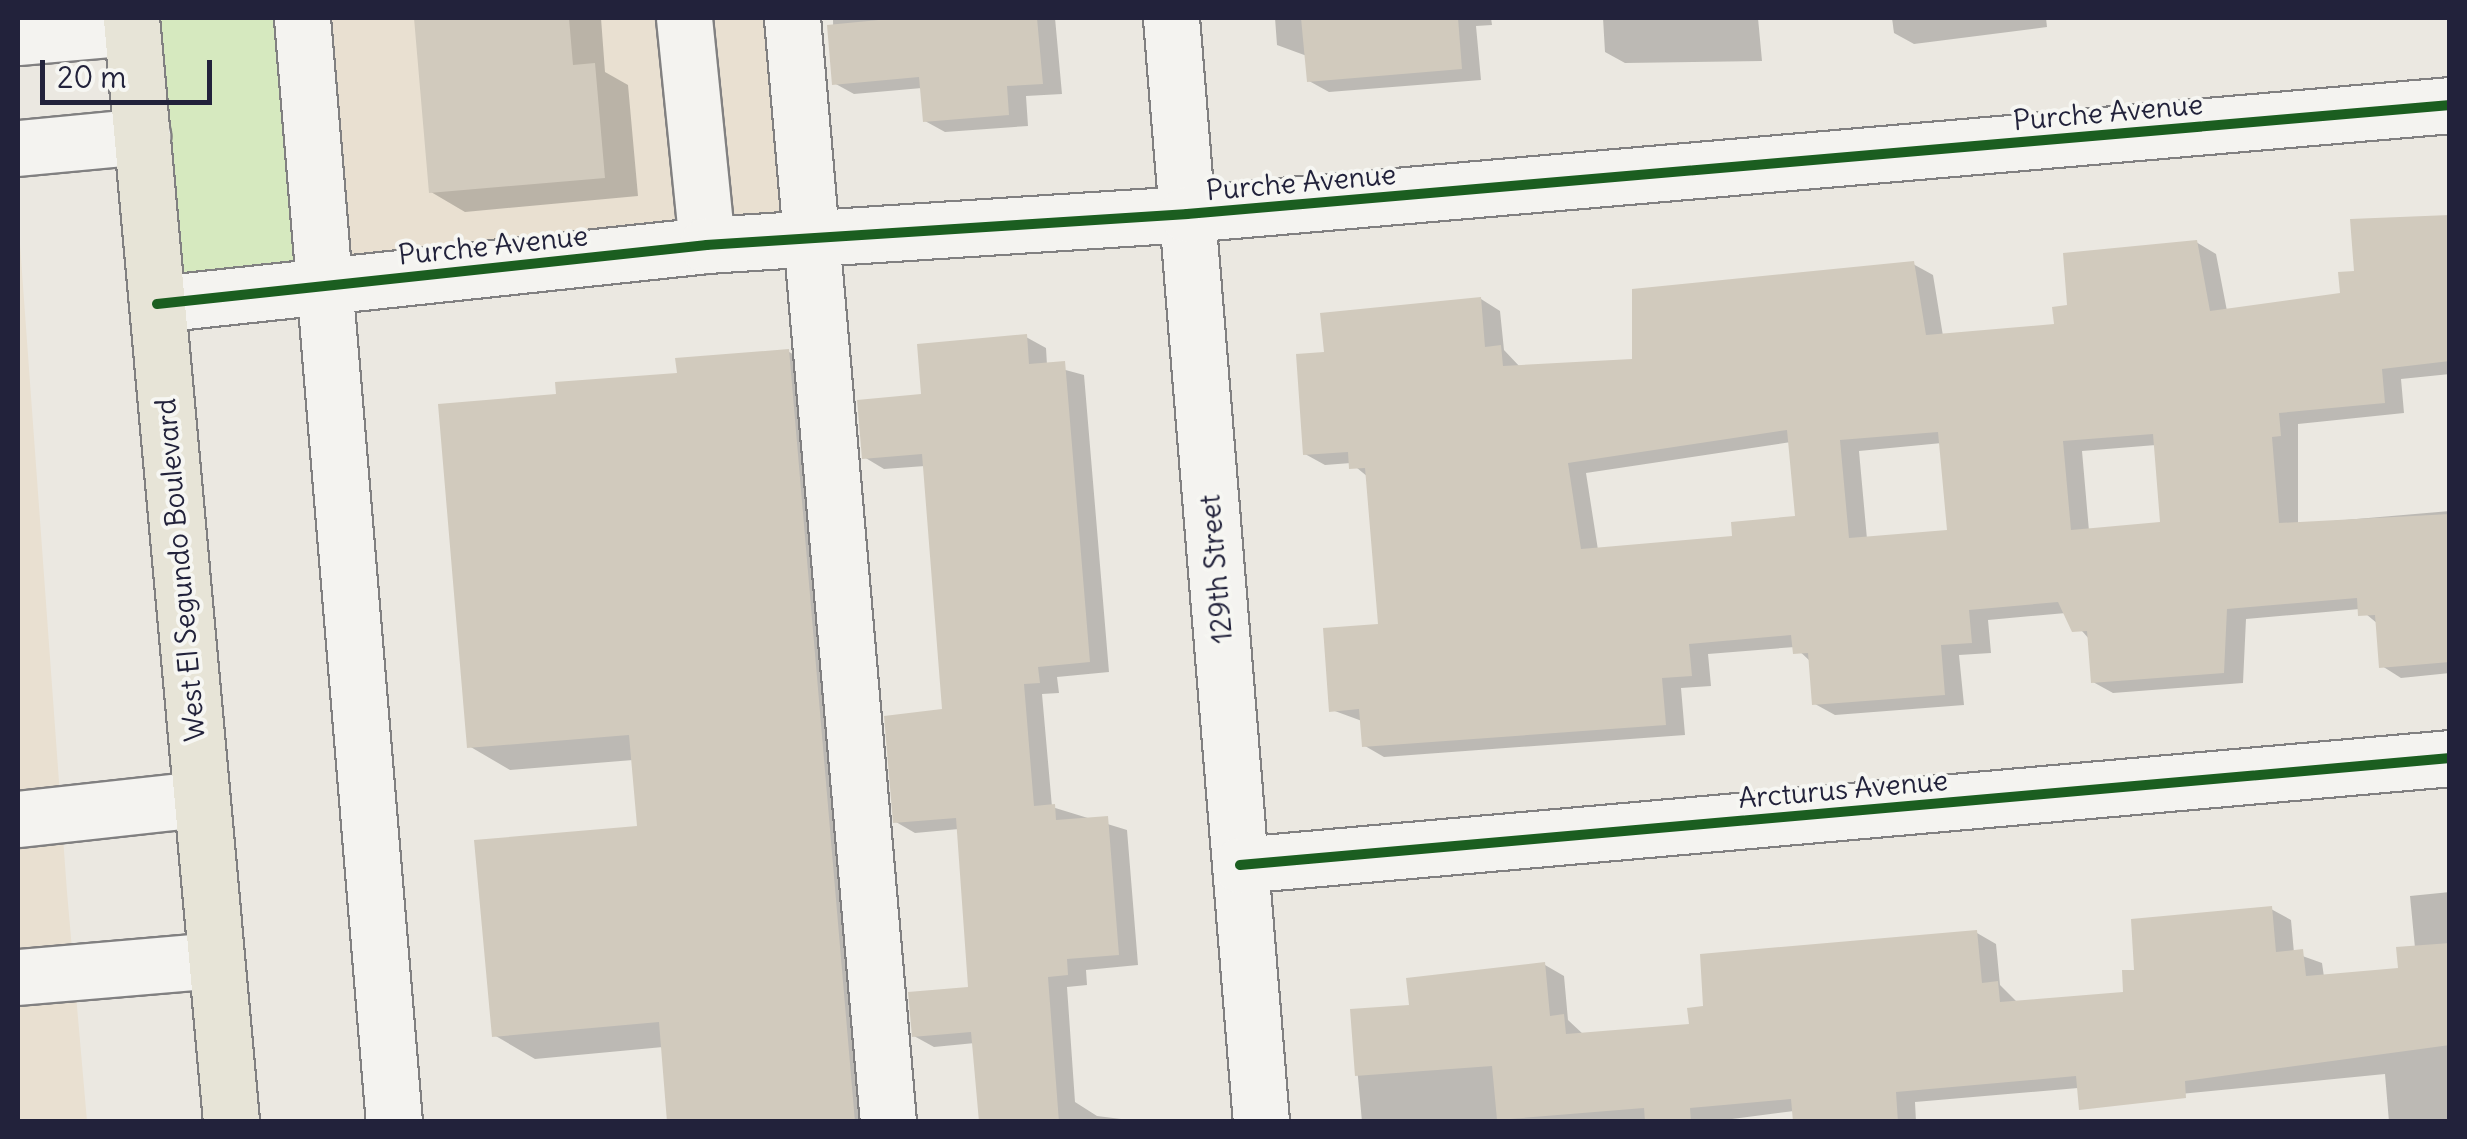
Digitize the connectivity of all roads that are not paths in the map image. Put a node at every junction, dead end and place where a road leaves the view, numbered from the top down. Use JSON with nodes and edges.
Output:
{"nodes":[{"id":1,"x":302,"y":18,"type":"edge"},
{"id":2,"x":684,"y":18,"type":"edge"},
{"id":3,"x":792,"y":18,"type":"edge"},
{"id":4,"x":1171,"y":18,"type":"edge"},
{"id":5,"x":132,"y":22,"type":"edge"},
{"id":6,"x":18,"y":36,"type":"edge"},
{"id":7,"x":2450,"y":105,"type":"edge"},
{"id":8,"x":142,"y":136,"type":"junction"},
{"id":9,"x":18,"y":148,"type":"edge"},
{"id":10,"x":1187,"y":214,"type":"junction"},
{"id":11,"x":810,"y":240,"type":"junction"},
{"id":12,"x":707,"y":245,"type":"junction"},
{"id":13,"x":322,"y":284,"type":"junction"},
{"id":14,"x":157,"y":304,"type":"junction"},
{"id":15,"x":2450,"y":758,"type":"edge"},
{"id":16,"x":200,"y":799,"type":"junction"},
{"id":17,"x":18,"y":820,"type":"edge"},
{"id":18,"x":1240,"y":865,"type":"junction"},
{"id":19,"x":216,"y":960,"type":"junction"},
{"id":20,"x":18,"y":977,"type":"edge"},
{"id":21,"x":230,"y":1122,"type":"edge"},
{"id":22,"x":394,"y":1122,"type":"edge"},
{"id":23,"x":888,"y":1122,"type":"edge"},
{"id":24,"x":1260,"y":1122,"type":"edge"}],
"edges":[{"from":1,"to":13,"type":"street"},
{"from":2,"to":12,"type":"street"},
{"from":3,"to":11,"type":"street"},
{"from":4,"to":10,"type":"street","name":"129th Street"},
{"from":5,"to":6,"type":"street"},
{"from":5,"to":8,"type":"main road","name":"West El Segundo Boulevard"},
{"from":7,"to":10,"type":"street","name":"Purche Avenue"},
{"from":8,"to":9,"type":"street"},
{"from":8,"to":14,"type":"main road","name":"West El Segundo Boulevard"},
{"from":10,"to":11,"type":"street","name":"Purche Avenue"},
{"from":10,"to":18,"type":"street","name":"129th Street"},
{"from":11,"to":12,"type":"street","name":"Purche Avenue"},
{"from":11,"to":23,"type":"street"},
{"from":12,"to":13,"type":"street","name":"Purche Avenue"},
{"from":13,"to":14,"type":"street","name":"Purche Avenue"},
{"from":13,"to":22,"type":"street"},
{"from":14,"to":16,"type":"main road","name":"West El Segundo Boulevard"},
{"from":15,"to":18,"type":"street","name":"Arcturus Avenue"},
{"from":16,"to":17,"type":"street"},
{"from":16,"to":19,"type":"main road","name":"West El Segundo Boulevard"},
{"from":18,"to":24,"type":"street","name":"129th Street"},
{"from":19,"to":20,"type":"street"},
{"from":19,"to":21,"type":"main road","name":"West El Segundo Boulevard"}]}
